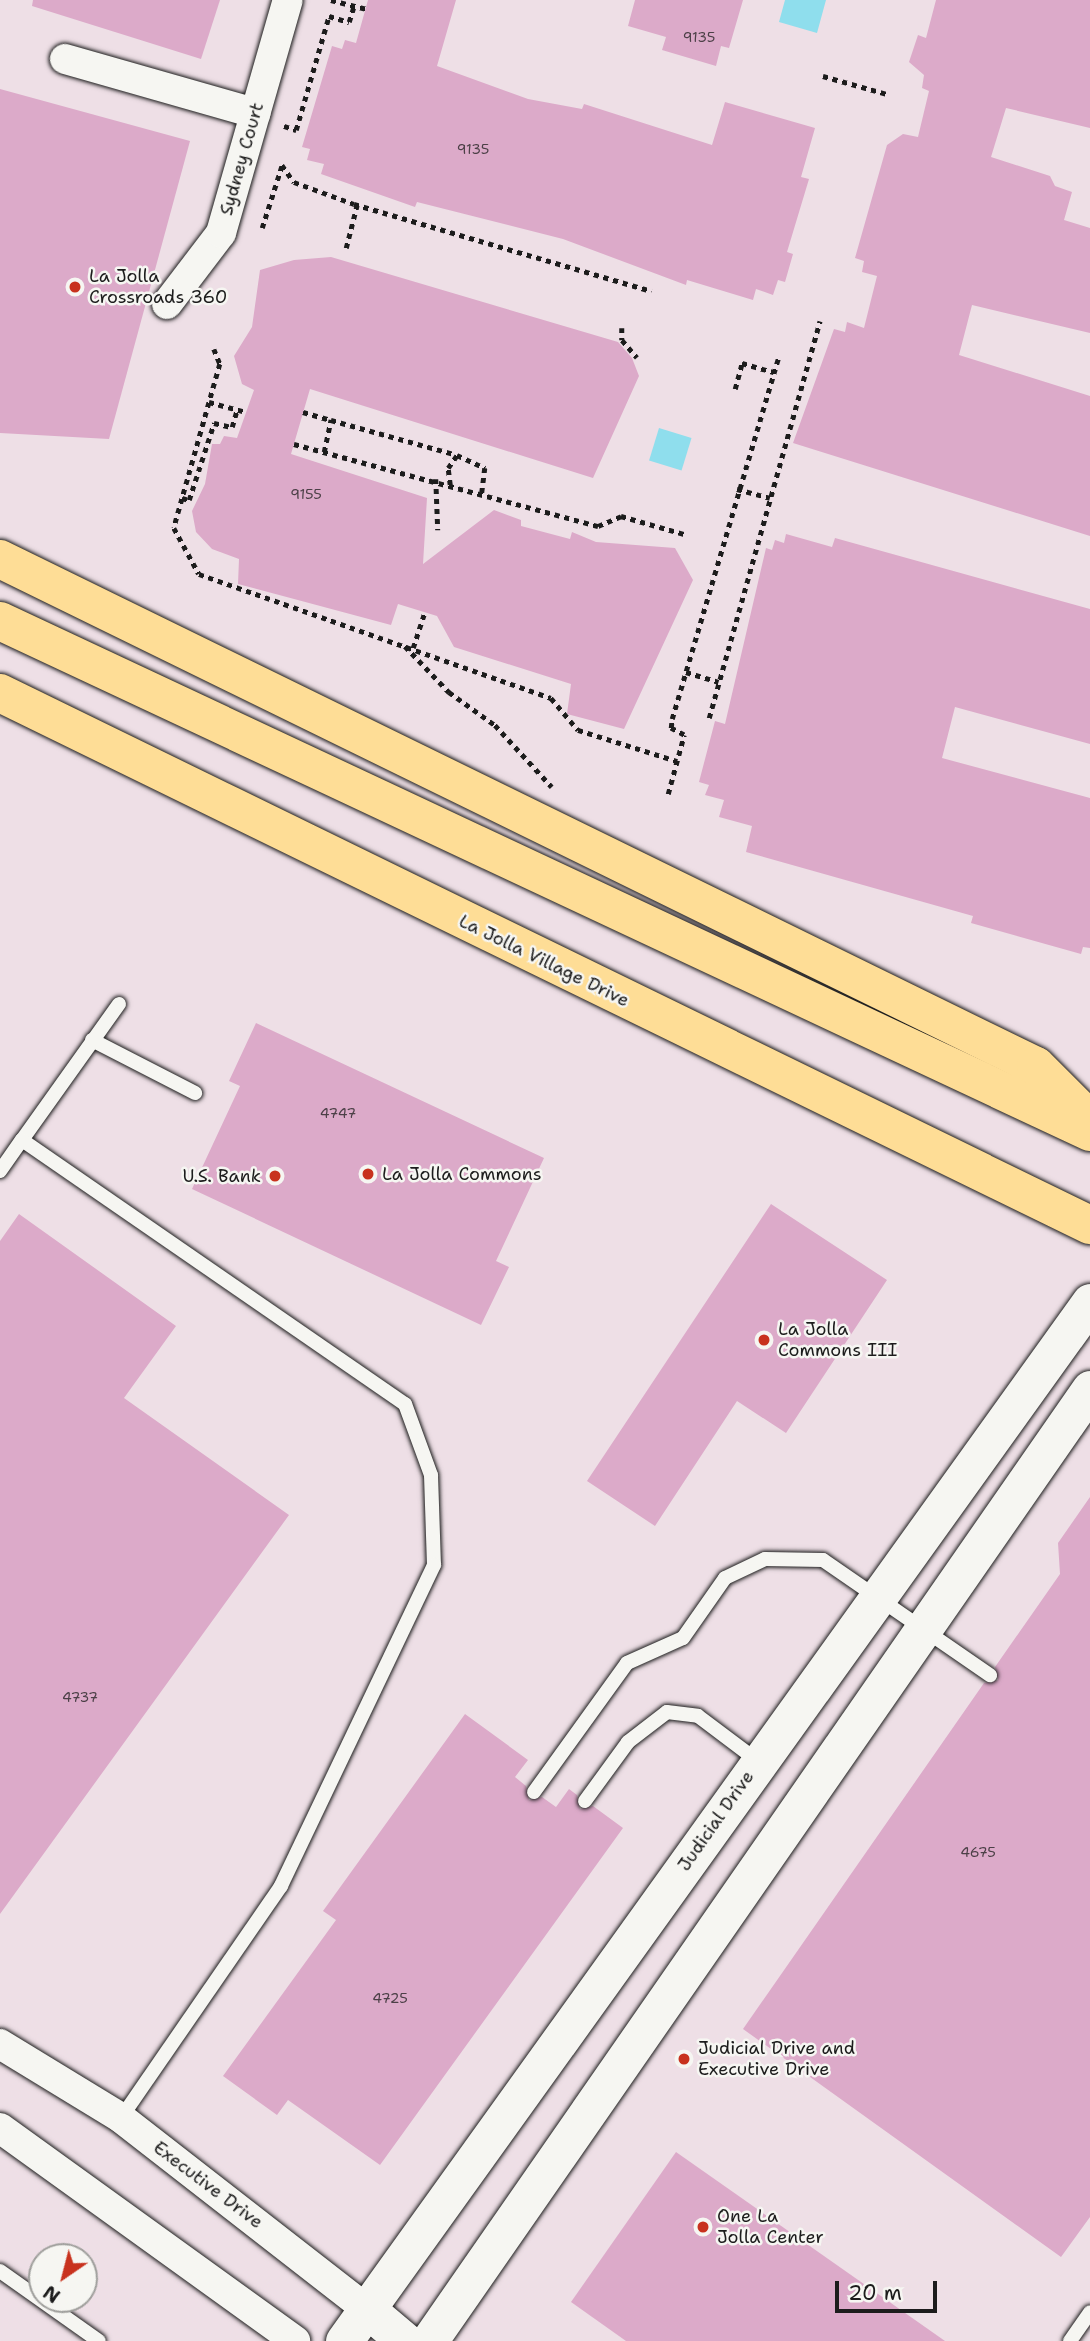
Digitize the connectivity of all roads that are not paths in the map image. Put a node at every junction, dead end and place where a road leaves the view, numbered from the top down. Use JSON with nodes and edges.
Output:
{"nodes":[{"id":1,"x":288,"y":0,"type":"edge"},
{"id":2,"x":65,"y":59,"type":"dead end"},
{"id":3,"x":256,"y":113,"type":"junction"},
{"id":4,"x":167,"y":304,"type":"dead end"},
{"id":5,"x":0,"y":559,"type":"edge"},
{"id":6,"x":0,"y":621,"type":"edge"},
{"id":7,"x":0,"y":693,"type":"edge"},
{"id":8,"x":119,"y":1004,"type":"dead end"},
{"id":9,"x":92,"y":1040,"type":"junction"},
{"id":10,"x":195,"y":1093,"type":"dead end"},
{"id":11,"x":1090,"y":1120,"type":"edge"},
{"id":12,"x":1090,"y":1132,"type":"edge"},
{"id":13,"x":22,"y":1140,"type":"junction"},
{"id":14,"x":0,"y":1171,"type":"edge"},
{"id":15,"x":1074,"y":1217,"type":"edge"},
{"id":16,"x":1090,"y":1301,"type":"edge"},
{"id":17,"x":1090,"y":1389,"type":"edge"},
{"id":18,"x":876,"y":1597,"type":"junction"},
{"id":19,"x":926,"y":1631,"type":"junction"},
{"id":20,"x":990,"y":1675,"type":"dead end"},
{"id":21,"x":758,"y":1761,"type":"junction"},
{"id":22,"x":534,"y":1792,"type":"dead end"},
{"id":23,"x":586,"y":1801,"type":"dead end"},
{"id":24,"x":0,"y":2044,"type":"edge"},
{"id":25,"x":121,"y":2118,"type":"junction"},
{"id":26,"x":0,"y":2129,"type":"edge"},
{"id":27,"x":0,"y":2271,"type":"edge"},
{"id":28,"x":368,"y":2310,"type":"junction"},
{"id":29,"x":1090,"y":2312,"type":"edge"},
{"id":30,"x":99,"y":2341,"type":"edge"},
{"id":31,"x":295,"y":2341,"type":"edge"},
{"id":32,"x":344,"y":2341,"type":"edge"},
{"id":33,"x":405,"y":2341,"type":"edge"},
{"id":34,"x":429,"y":2341,"type":"edge"},
{"id":35,"x":1070,"y":2341,"type":"edge"}],
"edges":[{"from":1,"to":3,"type":"street","name":"Sydney Court"},
{"from":2,"to":3,"type":"street"},
{"from":3,"to":4,"type":"street","name":"Sydney Court"},
{"from":5,"to":11,"type":"main road"},
{"from":6,"to":12,"type":"main road"},
{"from":7,"to":15,"type":"main road","name":"La Jolla Village Drive"},
{"from":8,"to":9,"type":"lane"},
{"from":9,"to":10,"type":"lane"},
{"from":9,"to":13,"type":"lane"},
{"from":13,"to":14,"type":"lane"},
{"from":13,"to":25,"type":"lane"},
{"from":16,"to":18,"type":"street","name":"Judicial Drive"},
{"from":17,"to":19,"type":"street"},
{"from":18,"to":19,"type":"lane"},
{"from":18,"to":21,"type":"street","name":"Judicial Drive"},
{"from":18,"to":22,"type":"lane"},
{"from":19,"to":20,"type":"lane"},
{"from":19,"to":34,"type":"street"},
{"from":21,"to":23,"type":"lane"},
{"from":21,"to":28,"type":"street","name":"Judicial Drive"},
{"from":24,"to":25,"type":"street","name":"Executive Drive"},
{"from":25,"to":28,"type":"street","name":"Executive Drive"},
{"from":26,"to":31,"type":"street"},
{"from":27,"to":30,"type":"lane"},
{"from":28,"to":32,"type":"street","name":"Judicial Drive"},
{"from":28,"to":33,"type":"street","name":"Executive Drive"},
{"from":29,"to":35,"type":"lane"}]}
